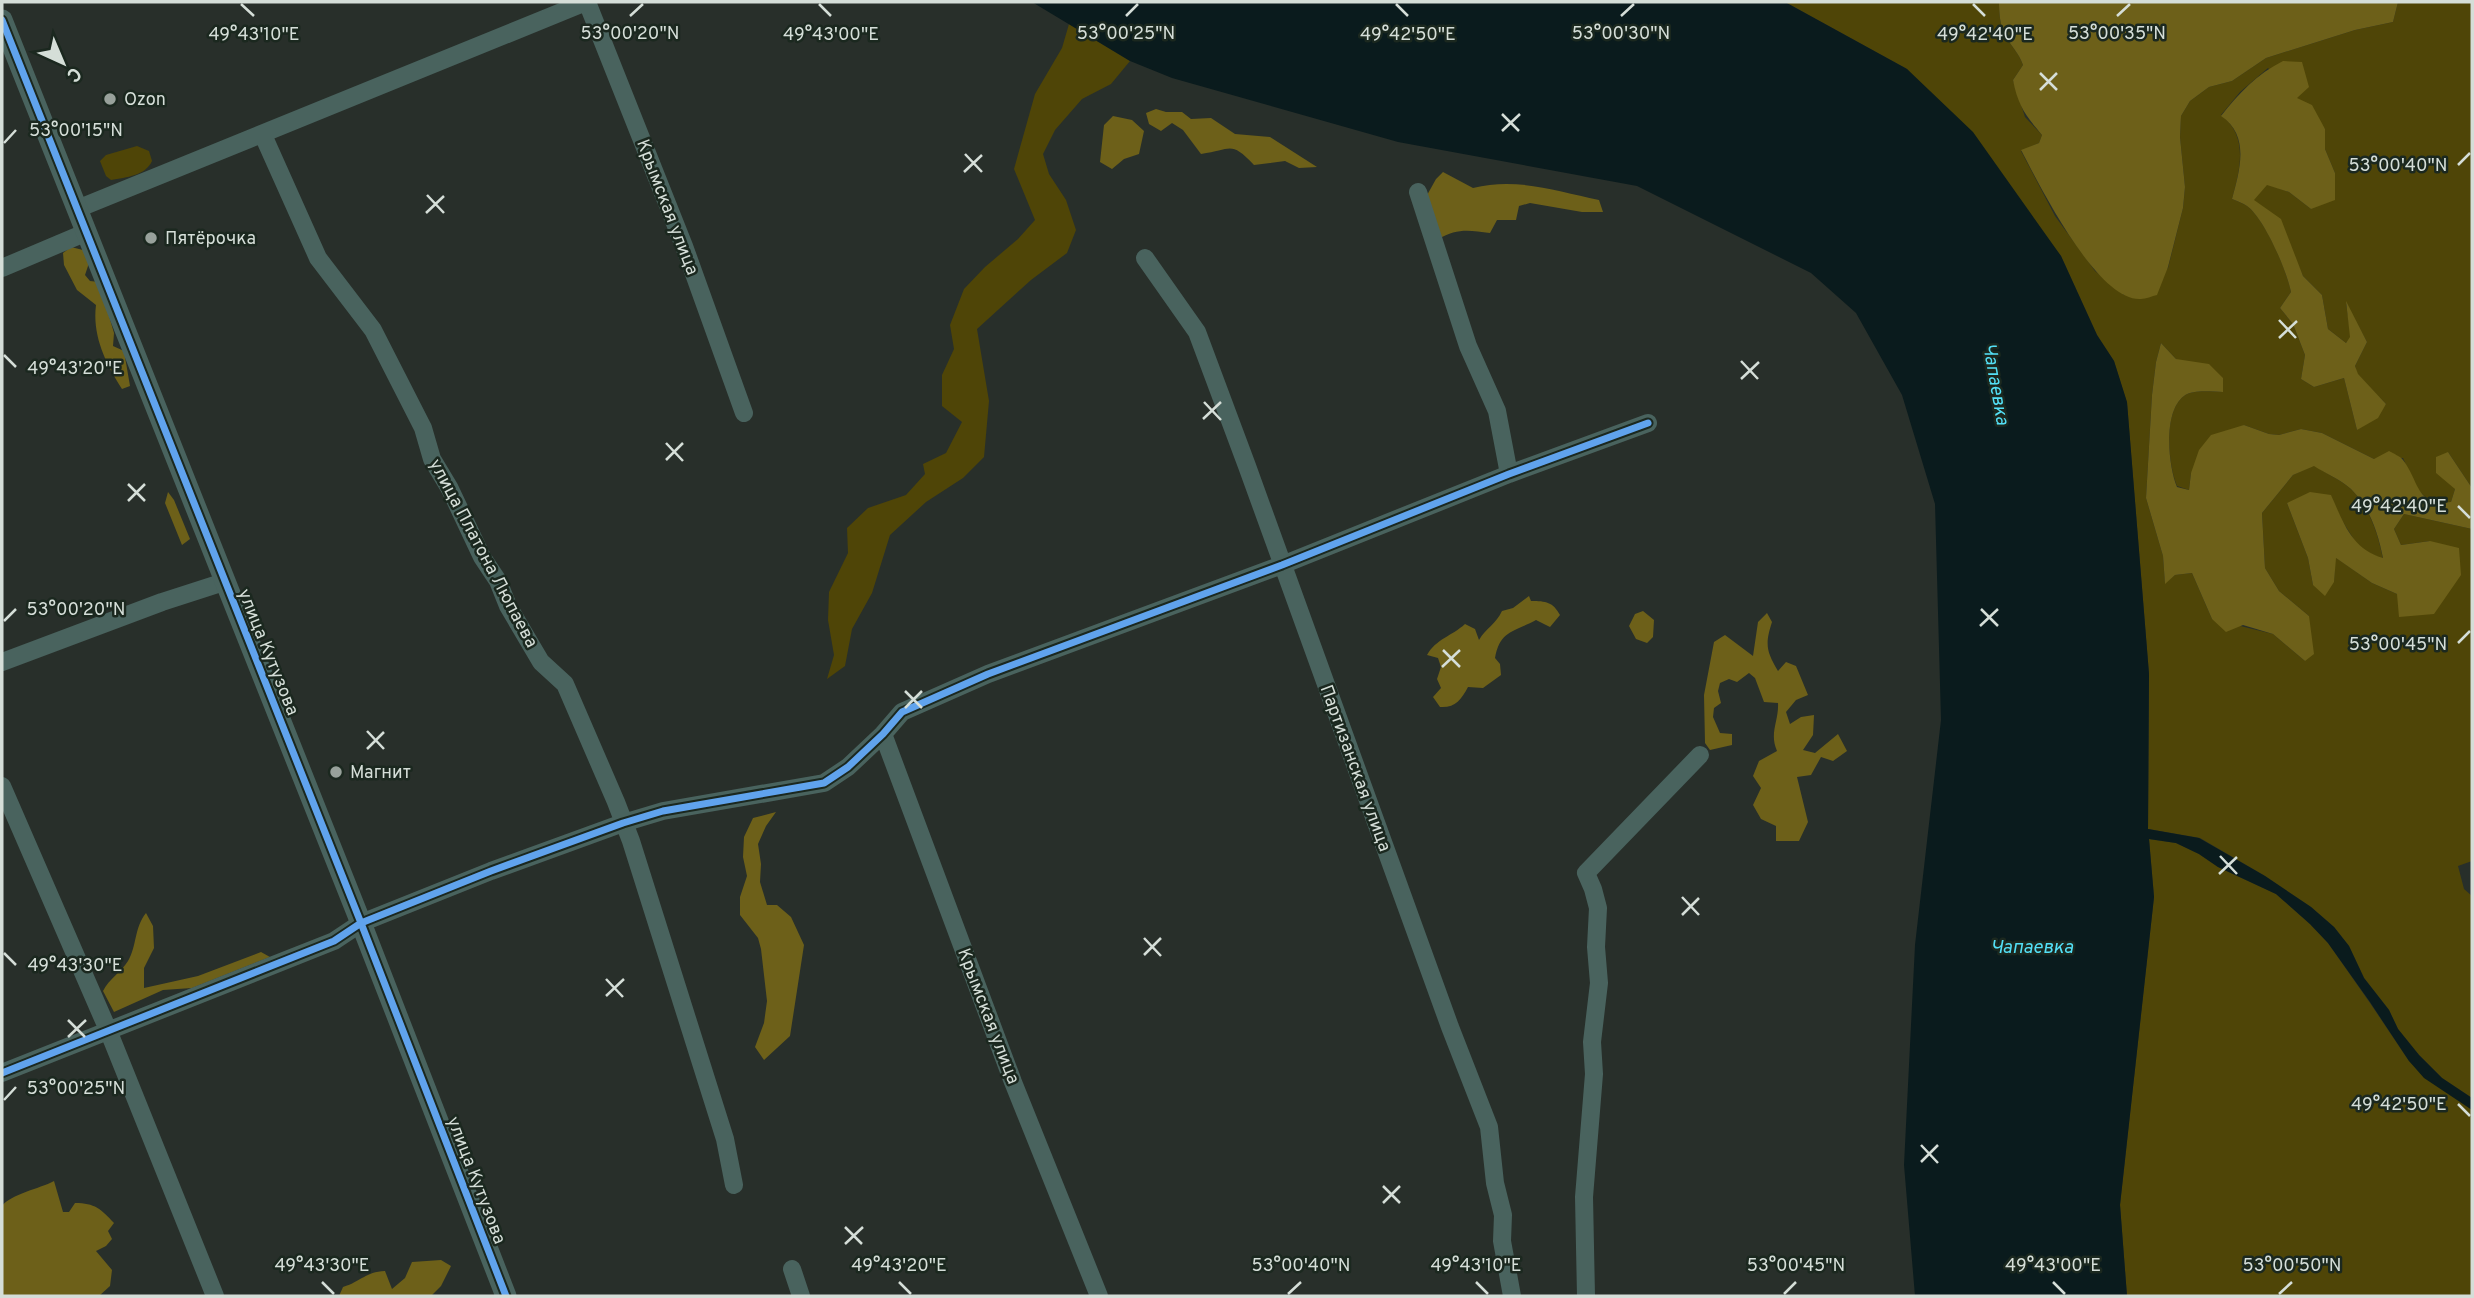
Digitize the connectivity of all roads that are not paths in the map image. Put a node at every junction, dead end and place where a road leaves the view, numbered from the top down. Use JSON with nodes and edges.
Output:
{"nodes":[{"id":1,"x":587,"y":2,"type":"edge"},
{"id":2,"x":2,"y":20,"type":"edge"},
{"id":3,"x":263,"y":135,"type":"junction"},
{"id":4,"x":1418,"y":192,"type":"dead end"},
{"id":5,"x":78,"y":209,"type":"junction"},
{"id":6,"x":87,"y":232,"type":"junction"},
{"id":7,"x":1145,"y":258,"type":"dead end"},
{"id":8,"x":2,"y":268,"type":"edge"},
{"id":9,"x":744,"y":413,"type":"dead end"},
{"id":10,"x":1648,"y":423,"type":"dead end"},
{"id":11,"x":1509,"y":474,"type":"junction"},
{"id":12,"x":1282,"y":565,"type":"junction"},
{"id":13,"x":224,"y":582,"type":"junction"},
{"id":14,"x":2,"y":662,"type":"edge"},
{"id":15,"x":883,"y":734,"type":"junction"},
{"id":16,"x":1700,"y":755,"type":"dead end"},
{"id":17,"x":2,"y":786,"type":"edge"},
{"id":18,"x":622,"y":823,"type":"junction"},
{"id":19,"x":361,"y":923,"type":"junction"},
{"id":20,"x":108,"y":1030,"type":"junction"},
{"id":21,"x":2,"y":1073,"type":"edge"},
{"id":22,"x":734,"y":1185,"type":"dead end"},
{"id":23,"x":792,"y":1269,"type":"dead end"},
{"id":24,"x":215,"y":1296,"type":"edge"},
{"id":25,"x":506,"y":1296,"type":"edge"},
{"id":26,"x":801,"y":1296,"type":"edge"},
{"id":27,"x":1099,"y":1296,"type":"edge"},
{"id":28,"x":1512,"y":1296,"type":"edge"},
{"id":29,"x":1586,"y":1296,"type":"edge"}],
"edges":[{"from":1,"to":3,"type":"street"},
{"from":1,"to":9,"type":"street","name":"Крымская улица"},
{"from":2,"to":5,"type":"street","name":"улица Кутузова"},
{"from":3,"to":5,"type":"street"},
{"from":3,"to":18,"type":"street","name":"улица Платона Люпаева"},
{"from":4,"to":11,"type":"street"},
{"from":5,"to":6,"type":"street","name":"улица Кутузова"},
{"from":6,"to":8,"type":"street"},
{"from":6,"to":13,"type":"street","name":"улица Кутузова"},
{"from":7,"to":12,"type":"street","name":"Партизанская улица"},
{"from":10,"to":11,"type":"street"},
{"from":11,"to":12,"type":"street"},
{"from":12,"to":15,"type":"street"},
{"from":12,"to":28,"type":"street","name":"Партизанская улица"},
{"from":13,"to":14,"type":"street"},
{"from":13,"to":19,"type":"street","name":"улица Кутузова"},
{"from":15,"to":18,"type":"street"},
{"from":15,"to":27,"type":"street","name":"Крымская улица"},
{"from":16,"to":29,"type":"street"},
{"from":17,"to":20,"type":"street"},
{"from":18,"to":19,"type":"street"},
{"from":18,"to":22,"type":"street","name":"улица Платона Люпаева"},
{"from":19,"to":20,"type":"street"},
{"from":19,"to":25,"type":"street","name":"улица Кутузова"},
{"from":20,"to":21,"type":"street"},
{"from":20,"to":24,"type":"street"},
{"from":23,"to":26,"type":"street"}]}
